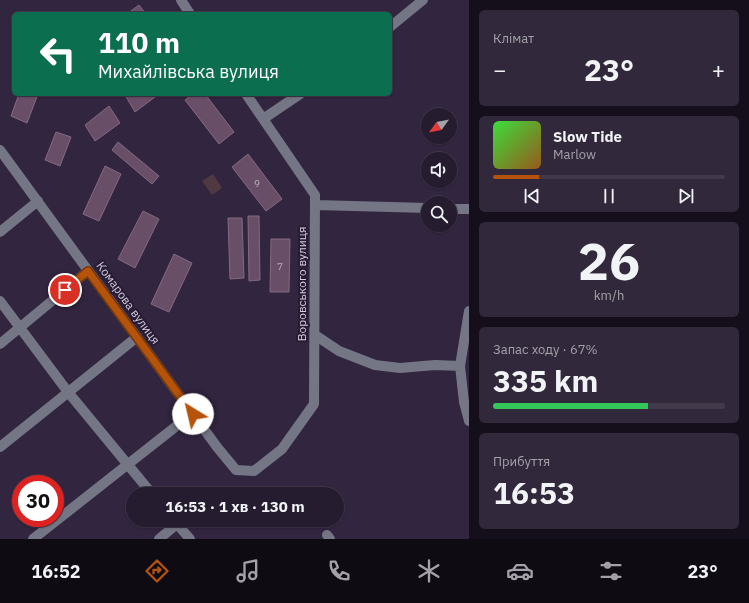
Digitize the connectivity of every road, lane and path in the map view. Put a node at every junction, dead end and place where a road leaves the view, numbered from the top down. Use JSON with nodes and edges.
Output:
{"nodes":[{"id":1,"x":181,"y":0,"type":"edge"},
{"id":2,"x":423,"y":0,"type":"edge"},
{"id":3,"x":189,"y":12,"type":"edge"},
{"id":4,"x":392,"y":25,"type":"edge"},
{"id":5,"x":247,"y":96,"type":"edge"},
{"id":6,"x":297,"y":96,"type":"edge"},
{"id":7,"x":263,"y":119,"type":"junction"},
{"id":8,"x":0,"y":150,"type":"edge"},
{"id":9,"x":38,"y":201,"type":"junction"},
{"id":10,"x":315,"y":206,"type":"junction"},
{"id":11,"x":421,"y":208,"type":"edge"},
{"id":12,"x":457,"y":209,"type":"edge"},
{"id":13,"x":469,"y":209,"type":"edge"},
{"id":14,"x":0,"y":232,"type":"edge"},
{"id":15,"x":88,"y":271,"type":"junction"},
{"id":16,"x":0,"y":301,"type":"edge"},
{"id":17,"x":469,"y":311,"type":"edge"},
{"id":18,"x":20,"y":327,"type":"junction"},
{"id":19,"x":315,"y":334,"type":"junction"},
{"id":20,"x":137,"y":337,"type":"junction"},
{"id":21,"x":0,"y":344,"type":"edge"},
{"id":22,"x":460,"y":366,"type":"junction"},
{"id":23,"x":68,"y":392,"type":"junction"},
{"id":24,"x":193,"y":414,"type":"junction"},
{"id":25,"x":469,"y":421,"type":"edge"},
{"id":26,"x":0,"y":447,"type":"edge"},
{"id":27,"x":128,"y":464,"type":"junction"},
{"id":28,"x":236,"y":470,"type":"joint"},
{"id":29,"x":146,"y":487,"type":"edge"},
{"id":30,"x":170,"y":527,"type":"edge"},
{"id":31,"x":179,"y":527,"type":"edge"},
{"id":32,"x":33,"y":539,"type":"edge"},
{"id":33,"x":159,"y":539,"type":"edge"},
{"id":34,"x":190,"y":539,"type":"edge"}],
"edges":[{"from":1,"to":3,"type":"street"},
{"from":2,"to":4,"type":"street"},
{"from":5,"to":7,"type":"street","name":"Воровського вулиця"},
{"from":6,"to":7,"type":"street"},
{"from":7,"to":10,"type":"street","name":"Воровського вулиця"},
{"from":8,"to":9,"type":"street","name":"Комарова вулиця"},
{"from":9,"to":14,"type":"street"},
{"from":9,"to":15,"type":"street","name":"Комарова вулиця"},
{"from":10,"to":11,"type":"street"},
{"from":10,"to":19,"type":"street","name":"Воровського вулиця"},
{"from":12,"to":13,"type":"street"},
{"from":15,"to":18,"type":"street"},
{"from":15,"to":20,"type":"street","name":"Комарова вулиця"},
{"from":16,"to":18,"type":"street"},
{"from":17,"to":22,"type":"street"},
{"from":18,"to":21,"type":"street"},
{"from":18,"to":23,"type":"street"},
{"from":19,"to":22,"type":"street"},
{"from":19,"to":28,"type":"street","name":"Воровського вулиця"},
{"from":20,"to":23,"type":"street"},
{"from":20,"to":24,"type":"street","name":"Комарова вулиця"},
{"from":22,"to":25,"type":"street"},
{"from":23,"to":26,"type":"street"},
{"from":23,"to":27,"type":"street"},
{"from":24,"to":27,"type":"street"},
{"from":24,"to":28,"type":"street","name":"Комарова вулиця"},
{"from":27,"to":29,"type":"street"},
{"from":27,"to":32,"type":"street"},
{"from":30,"to":33,"type":"street"},
{"from":31,"to":34,"type":"street"}]}
